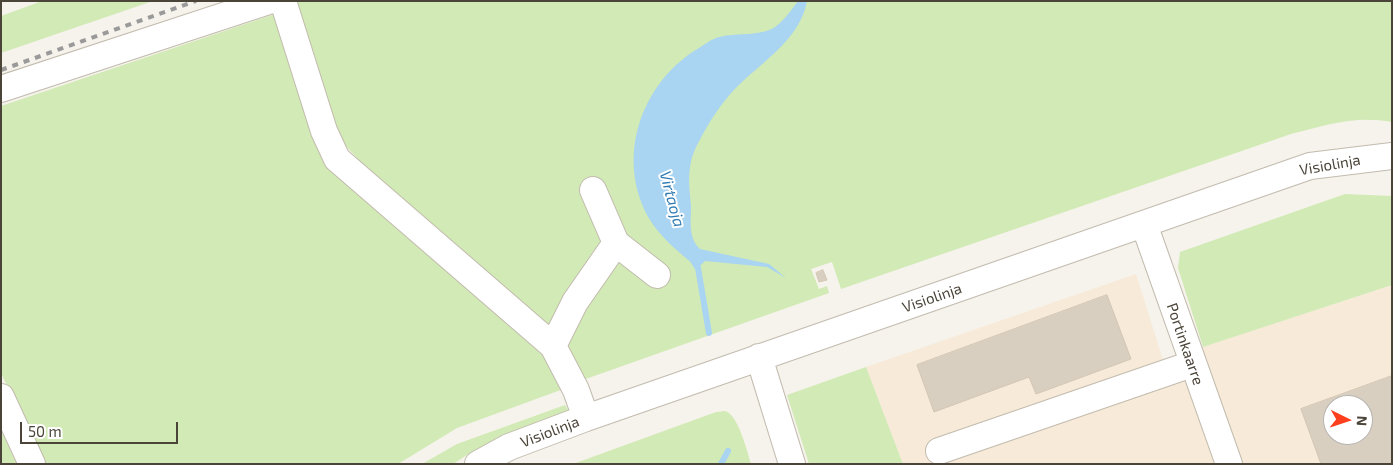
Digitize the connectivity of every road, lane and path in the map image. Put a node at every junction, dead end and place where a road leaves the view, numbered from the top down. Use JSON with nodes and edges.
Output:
{"nodes":[{"id":1,"x":269,"y":1,"type":"edge"},
{"id":2,"x":283,"y":1,"type":"edge"},
{"id":3,"x":1,"y":89,"type":"edge"},
{"id":4,"x":1392,"y":156,"type":"edge"},
{"id":5,"x":593,"y":190,"type":"dead end"},
{"id":6,"x":1144,"y":224,"type":"junction"},
{"id":7,"x":616,"y":243,"type":"junction"},
{"id":8,"x":657,"y":275,"type":"dead end"},
{"id":9,"x":553,"y":346,"type":"junction"},
{"id":10,"x":759,"y":357,"type":"junction"},
{"id":11,"x":1192,"y":364,"type":"junction"},
{"id":12,"x":1,"y":397,"type":"edge"},
{"id":13,"x":586,"y":418,"type":"junction"},
{"id":14,"x":938,"y":452,"type":"dead end"},
{"id":15,"x":32,"y":464,"type":"edge"},
{"id":16,"x":478,"y":464,"type":"edge"},
{"id":17,"x":792,"y":464,"type":"edge"},
{"id":18,"x":1229,"y":464,"type":"edge"}],
"edges":[{"from":1,"to":3,"type":"street"},
{"from":2,"to":9,"type":"street"},
{"from":4,"to":6,"type":"street","name":"Visiolinja"},
{"from":5,"to":7,"type":"street"},
{"from":6,"to":10,"type":"street","name":"Visiolinja"},
{"from":6,"to":11,"type":"street","name":"Portinkaarre"},
{"from":7,"to":8,"type":"street"},
{"from":7,"to":9,"type":"street"},
{"from":9,"to":13,"type":"street"},
{"from":10,"to":13,"type":"street","name":"Visiolinja"},
{"from":10,"to":17,"type":"street"},
{"from":11,"to":14,"type":"street"},
{"from":11,"to":18,"type":"street","name":"Portinkaarre"},
{"from":12,"to":15,"type":"street"},
{"from":13,"to":16,"type":"street","name":"Visiolinja"}]}
